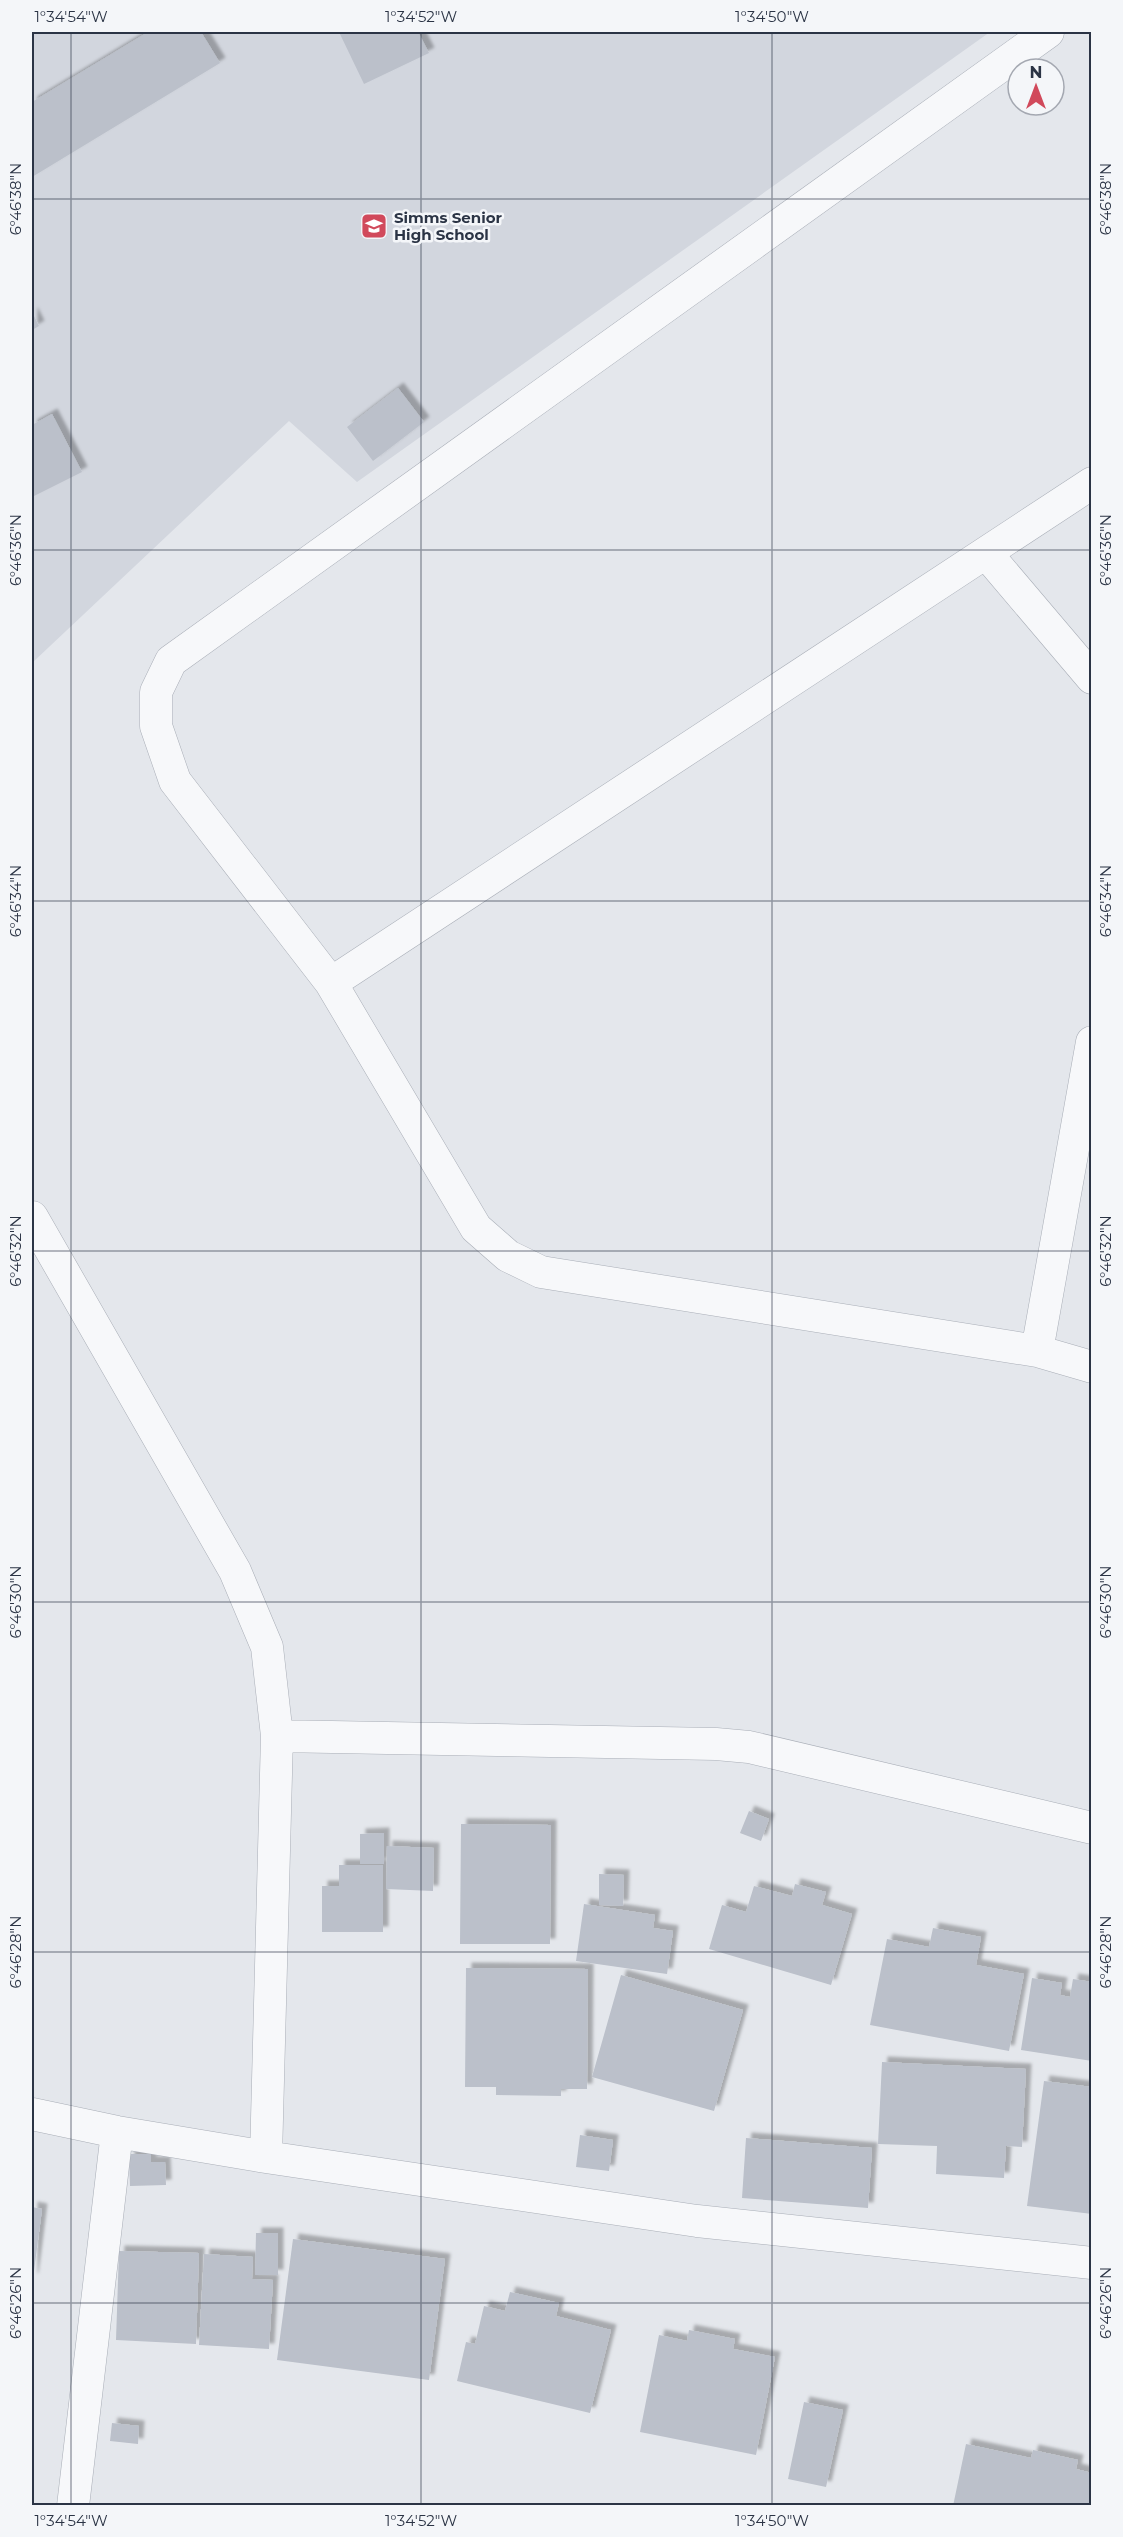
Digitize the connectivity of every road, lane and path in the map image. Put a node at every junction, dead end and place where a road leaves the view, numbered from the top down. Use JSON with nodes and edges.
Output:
{"nodes":[{"id":1,"x":1048,"y":32,"type":"edge"},
{"id":2,"x":1092,"y":483,"type":"edge"},
{"id":3,"x":986,"y":553,"type":"junction"},
{"id":4,"x":1092,"y":678,"type":"edge"},
{"id":5,"x":331,"y":983,"type":"junction"},
{"id":6,"x":1092,"y":1042,"type":"edge"},
{"id":7,"x":32,"y":1217,"type":"edge"},
{"id":8,"x":1037,"y":1351,"type":"junction"},
{"id":9,"x":1092,"y":1367,"type":"edge"},
{"id":10,"x":277,"y":1736,"type":"junction"},
{"id":11,"x":1092,"y":1828,"type":"edge"},
{"id":12,"x":32,"y":2114,"type":"edge"},
{"id":13,"x":117,"y":2132,"type":"junction"},
{"id":14,"x":266,"y":2157,"type":"junction"},
{"id":15,"x":1092,"y":2263,"type":"edge"},
{"id":16,"x":73,"y":2505,"type":"edge"}],
"edges":[{"from":1,"to":5,"type":"street"},
{"from":2,"to":3,"type":"street"},
{"from":3,"to":4,"type":"street"},
{"from":3,"to":5,"type":"street"},
{"from":5,"to":8,"type":"street"},
{"from":6,"to":8,"type":"street"},
{"from":7,"to":10,"type":"street"},
{"from":8,"to":9,"type":"street"},
{"from":10,"to":11,"type":"street"},
{"from":10,"to":14,"type":"street"},
{"from":12,"to":13,"type":"street"},
{"from":13,"to":14,"type":"street"},
{"from":13,"to":16,"type":"street"},
{"from":14,"to":15,"type":"street"}]}
